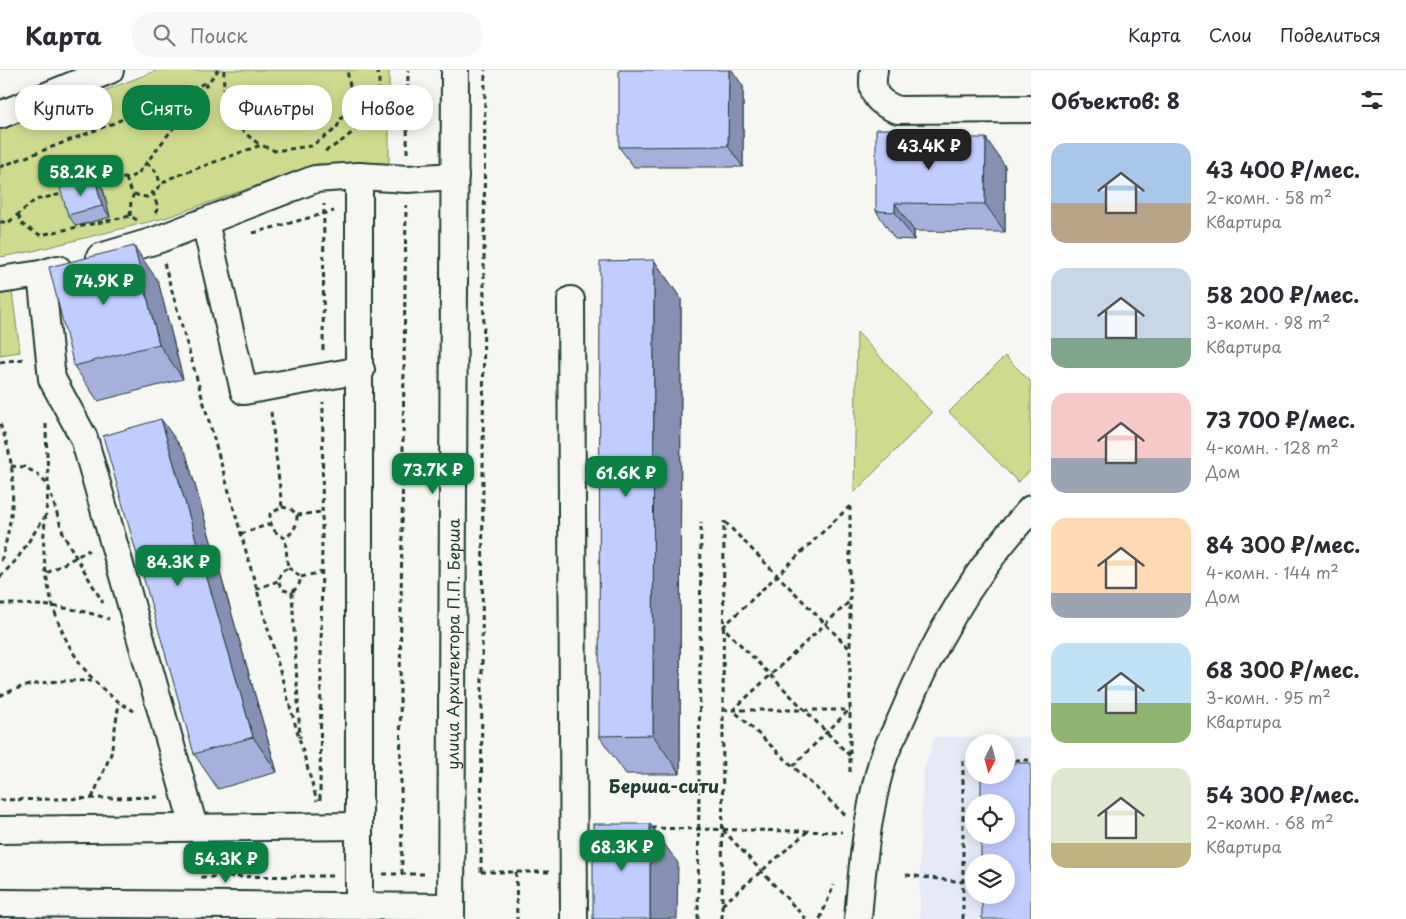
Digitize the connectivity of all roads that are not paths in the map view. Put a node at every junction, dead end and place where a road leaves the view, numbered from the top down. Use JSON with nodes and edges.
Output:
{"nodes":[{"id":1,"x":110,"y":70,"type":"edge"},
{"id":2,"x":455,"y":70,"type":"edge"},
{"id":3,"x":874,"y":70,"type":"edge"},
{"id":4,"x":1031,"y":109,"type":"edge"},
{"id":5,"x":0,"y":116,"type":"edge"},
{"id":6,"x":359,"y":176,"type":"junction"},
{"id":7,"x":456,"y":176,"type":"junction"},
{"id":8,"x":204,"y":222,"type":"junction"},
{"id":9,"x":41,"y":274,"type":"junction"},
{"id":10,"x":0,"y":280,"type":"edge"},
{"id":11,"x":571,"y":300,"type":"dead end"},
{"id":12,"x":361,"y":370,"type":"junction"},
{"id":13,"x":1031,"y":509,"type":"edge"},
{"id":14,"x":359,"y":826,"type":"junction"},
{"id":15,"x":194,"y":827,"type":"junction"},
{"id":16,"x":0,"y":830,"type":"edge"},
{"id":17,"x":0,"y":904,"type":"edge"},
{"id":18,"x":359,"y":905,"type":"junction"},
{"id":19,"x":451,"y":913,"type":"edge"},
{"id":20,"x":574,"y":919,"type":"edge"},
{"id":21,"x":858,"y":919,"type":"edge"}],
"edges":[{"from":1,"to":5,"type":"street"},
{"from":2,"to":7,"type":"street","name":"улица Архитектора П.П. Берша"},
{"from":3,"to":4,"type":"street"},
{"from":6,"to":7,"type":"street"},
{"from":6,"to":8,"type":"street"},
{"from":6,"to":12,"type":"street"},
{"from":7,"to":19,"type":"street","name":"улица Архитектора П.П. Берша"},
{"from":8,"to":9,"type":"street"},
{"from":8,"to":12,"type":"street"},
{"from":9,"to":10,"type":"street"},
{"from":9,"to":15,"type":"street"},
{"from":11,"to":20,"type":"street"},
{"from":12,"to":14,"type":"street"},
{"from":13,"to":21,"type":"street"},
{"from":14,"to":15,"type":"street"},
{"from":14,"to":18,"type":"street"},
{"from":15,"to":16,"type":"street"},
{"from":17,"to":18,"type":"street"},
{"from":18,"to":19,"type":"street"}]}
